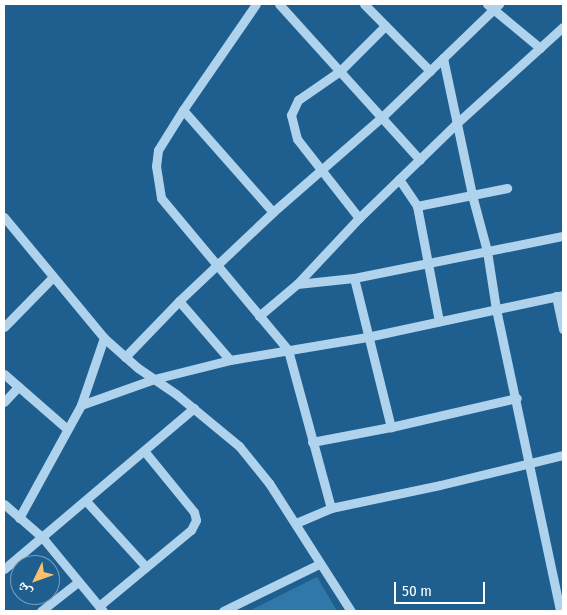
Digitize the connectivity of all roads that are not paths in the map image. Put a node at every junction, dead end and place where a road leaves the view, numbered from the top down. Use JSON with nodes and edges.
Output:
{"nodes":[{"id":1,"x":256,"y":4,"type":"edge"},
{"id":2,"x":279,"y":4,"type":"edge"},
{"id":3,"x":364,"y":4,"type":"edge"},
{"id":4,"x":493,"y":6,"type":"edge"},
{"id":5,"x":385,"y":26,"type":"junction"},
{"id":6,"x":563,"y":27,"type":"edge"},
{"id":7,"x":540,"y":48,"type":"junction"},
{"id":8,"x":443,"y":58,"type":"junction"},
{"id":9,"x":340,"y":71,"type":"junction"},
{"id":10,"x":430,"y":71,"type":"junction"},
{"id":11,"x":183,"y":110,"type":"junction"},
{"id":12,"x":382,"y":117,"type":"junction"},
{"id":13,"x":457,"y":123,"type":"junction"},
{"id":14,"x":420,"y":160,"type":"junction"},
{"id":15,"x":320,"y":169,"type":"junction"},
{"id":16,"x":399,"y":179,"type":"junction"},
{"id":17,"x":507,"y":188,"type":"dead end"},
{"id":18,"x":472,"y":195,"type":"junction"},
{"id":19,"x":417,"y":206,"type":"junction"},
{"id":20,"x":273,"y":212,"type":"junction"},
{"id":21,"x":4,"y":217,"type":"edge"},
{"id":22,"x":359,"y":218,"type":"junction"},
{"id":23,"x":563,"y":236,"type":"edge"},
{"id":24,"x":486,"y":251,"type":"junction"},
{"id":25,"x":426,"y":262,"type":"junction"},
{"id":26,"x":217,"y":265,"type":"junction"},
{"id":27,"x":53,"y":277,"type":"junction"},
{"id":28,"x":354,"y":278,"type":"junction"},
{"id":29,"x":297,"y":284,"type":"junction"},
{"id":30,"x":560,"y":296,"type":"edge"},
{"id":31,"x":179,"y":301,"type":"junction"},
{"id":32,"x":496,"y":309,"type":"junction"},
{"id":33,"x":260,"y":316,"type":"junction"},
{"id":34,"x":439,"y":321,"type":"junction"},
{"id":35,"x":4,"y":326,"type":"edge"},
{"id":36,"x":563,"y":329,"type":"edge"},
{"id":37,"x":368,"y":337,"type":"junction"},
{"id":38,"x":104,"y":338,"type":"junction"},
{"id":39,"x":288,"y":350,"type":"junction"},
{"id":40,"x":125,"y":357,"type":"junction"},
{"id":41,"x":230,"y":360,"type":"junction"},
{"id":42,"x":4,"y":374,"type":"edge"},
{"id":43,"x":154,"y":378,"type":"junction"},
{"id":44,"x":18,"y":387,"type":"junction"},
{"id":45,"x":517,"y":398,"type":"junction"},
{"id":46,"x":4,"y":402,"type":"edge"},
{"id":47,"x":81,"y":405,"type":"junction"},
{"id":48,"x":194,"y":408,"type":"junction"},
{"id":49,"x":391,"y":427,"type":"junction"},
{"id":50,"x":66,"y":430,"type":"junction"},
{"id":51,"x":312,"y":442,"type":"junction"},
{"id":52,"x":144,"y":452,"type":"junction"},
{"id":53,"x":563,"y":456,"type":"edge"},
{"id":54,"x":528,"y":463,"type":"junction"},
{"id":55,"x":86,"y":501,"type":"junction"},
{"id":56,"x":4,"y":504,"type":"edge"},
{"id":57,"x":330,"y":508,"type":"junction"},
{"id":58,"x":20,"y":518,"type":"junction"},
{"id":59,"x":296,"y":523,"type":"junction"},
{"id":60,"x":42,"y":537,"type":"junction"},
{"id":61,"x":319,"y":564,"type":"junction"},
{"id":62,"x":146,"y":567,"type":"junction"},
{"id":63,"x":4,"y":569,"type":"edge"},
{"id":64,"x":563,"y":577,"type":"edge"},
{"id":65,"x":553,"y":578,"type":"junction"},
{"id":66,"x":78,"y":582,"type":"junction"},
{"id":67,"x":101,"y":608,"type":"edge"},
{"id":68,"x":41,"y":611,"type":"edge"},
{"id":69,"x":223,"y":611,"type":"edge"},
{"id":70,"x":351,"y":611,"type":"edge"},
{"id":71,"x":560,"y":611,"type":"edge"}],
"edges":[{"from":1,"to":11,"type":"street"},
{"from":2,"to":9,"type":"street"},
{"from":3,"to":5,"type":"street"},
{"from":4,"to":7,"type":"street"},
{"from":4,"to":8,"type":"street"},
{"from":5,"to":9,"type":"street"},
{"from":5,"to":10,"type":"street"},
{"from":6,"to":7,"type":"street"},
{"from":7,"to":13,"type":"street"},
{"from":8,"to":10,"type":"street"},
{"from":8,"to":13,"type":"street"},
{"from":9,"to":12,"type":"street"},
{"from":9,"to":15,"type":"street"},
{"from":10,"to":12,"type":"street"},
{"from":11,"to":20,"type":"street"},
{"from":11,"to":26,"type":"street"},
{"from":12,"to":14,"type":"street"},
{"from":12,"to":15,"type":"street"},
{"from":13,"to":14,"type":"street"},
{"from":13,"to":18,"type":"street"},
{"from":14,"to":16,"type":"street"},
{"from":15,"to":20,"type":"street"},
{"from":15,"to":22,"type":"street"},
{"from":16,"to":19,"type":"street"},
{"from":16,"to":22,"type":"street"},
{"from":17,"to":18,"type":"street"},
{"from":18,"to":19,"type":"street"},
{"from":18,"to":24,"type":"street"},
{"from":19,"to":25,"type":"street"},
{"from":20,"to":26,"type":"street"},
{"from":21,"to":27,"type":"street"},
{"from":22,"to":29,"type":"street"},
{"from":23,"to":24,"type":"street"},
{"from":24,"to":25,"type":"street"},
{"from":24,"to":32,"type":"street"},
{"from":25,"to":28,"type":"street"},
{"from":25,"to":34,"type":"street"},
{"from":26,"to":31,"type":"street"},
{"from":26,"to":33,"type":"street"},
{"from":27,"to":35,"type":"street"},
{"from":27,"to":38,"type":"street"},
{"from":28,"to":29,"type":"street"},
{"from":28,"to":37,"type":"street"},
{"from":29,"to":33,"type":"street"},
{"from":30,"to":32,"type":"street"},
{"from":30,"to":36,"type":"street"},
{"from":31,"to":40,"type":"street"},
{"from":31,"to":41,"type":"street"},
{"from":32,"to":34,"type":"street"},
{"from":32,"to":45,"type":"street"},
{"from":33,"to":39,"type":"street"},
{"from":34,"to":37,"type":"street"},
{"from":37,"to":39,"type":"street"},
{"from":37,"to":49,"type":"street"},
{"from":38,"to":40,"type":"street"},
{"from":38,"to":47,"type":"street"},
{"from":39,"to":41,"type":"street"},
{"from":39,"to":51,"type":"street"},
{"from":40,"to":43,"type":"street"},
{"from":41,"to":43,"type":"street"},
{"from":42,"to":44,"type":"street"},
{"from":43,"to":47,"type":"street"},
{"from":43,"to":48,"type":"street"},
{"from":44,"to":46,"type":"street"},
{"from":44,"to":50,"type":"street"},
{"from":45,"to":49,"type":"street"},
{"from":45,"to":54,"type":"street"},
{"from":47,"to":50,"type":"street"},
{"from":48,"to":52,"type":"street"},
{"from":48,"to":59,"type":"street"},
{"from":49,"to":51,"type":"street"},
{"from":50,"to":58,"type":"street"},
{"from":51,"to":57,"type":"street"},
{"from":52,"to":55,"type":"street"},
{"from":52,"to":62,"type":"street"},
{"from":53,"to":54,"type":"street"},
{"from":54,"to":57,"type":"street"},
{"from":54,"to":65,"type":"street"},
{"from":55,"to":60,"type":"street"},
{"from":55,"to":62,"type":"street"},
{"from":56,"to":58,"type":"street"},
{"from":57,"to":59,"type":"street"},
{"from":58,"to":60,"type":"street"},
{"from":59,"to":61,"type":"street"},
{"from":60,"to":63,"type":"street"},
{"from":60,"to":66,"type":"street"},
{"from":61,"to":69,"type":"street"},
{"from":61,"to":70,"type":"street"},
{"from":62,"to":67,"type":"street"},
{"from":64,"to":65,"type":"street"},
{"from":65,"to":71,"type":"street"},
{"from":66,"to":67,"type":"street"},
{"from":66,"to":68,"type":"street"}]}
